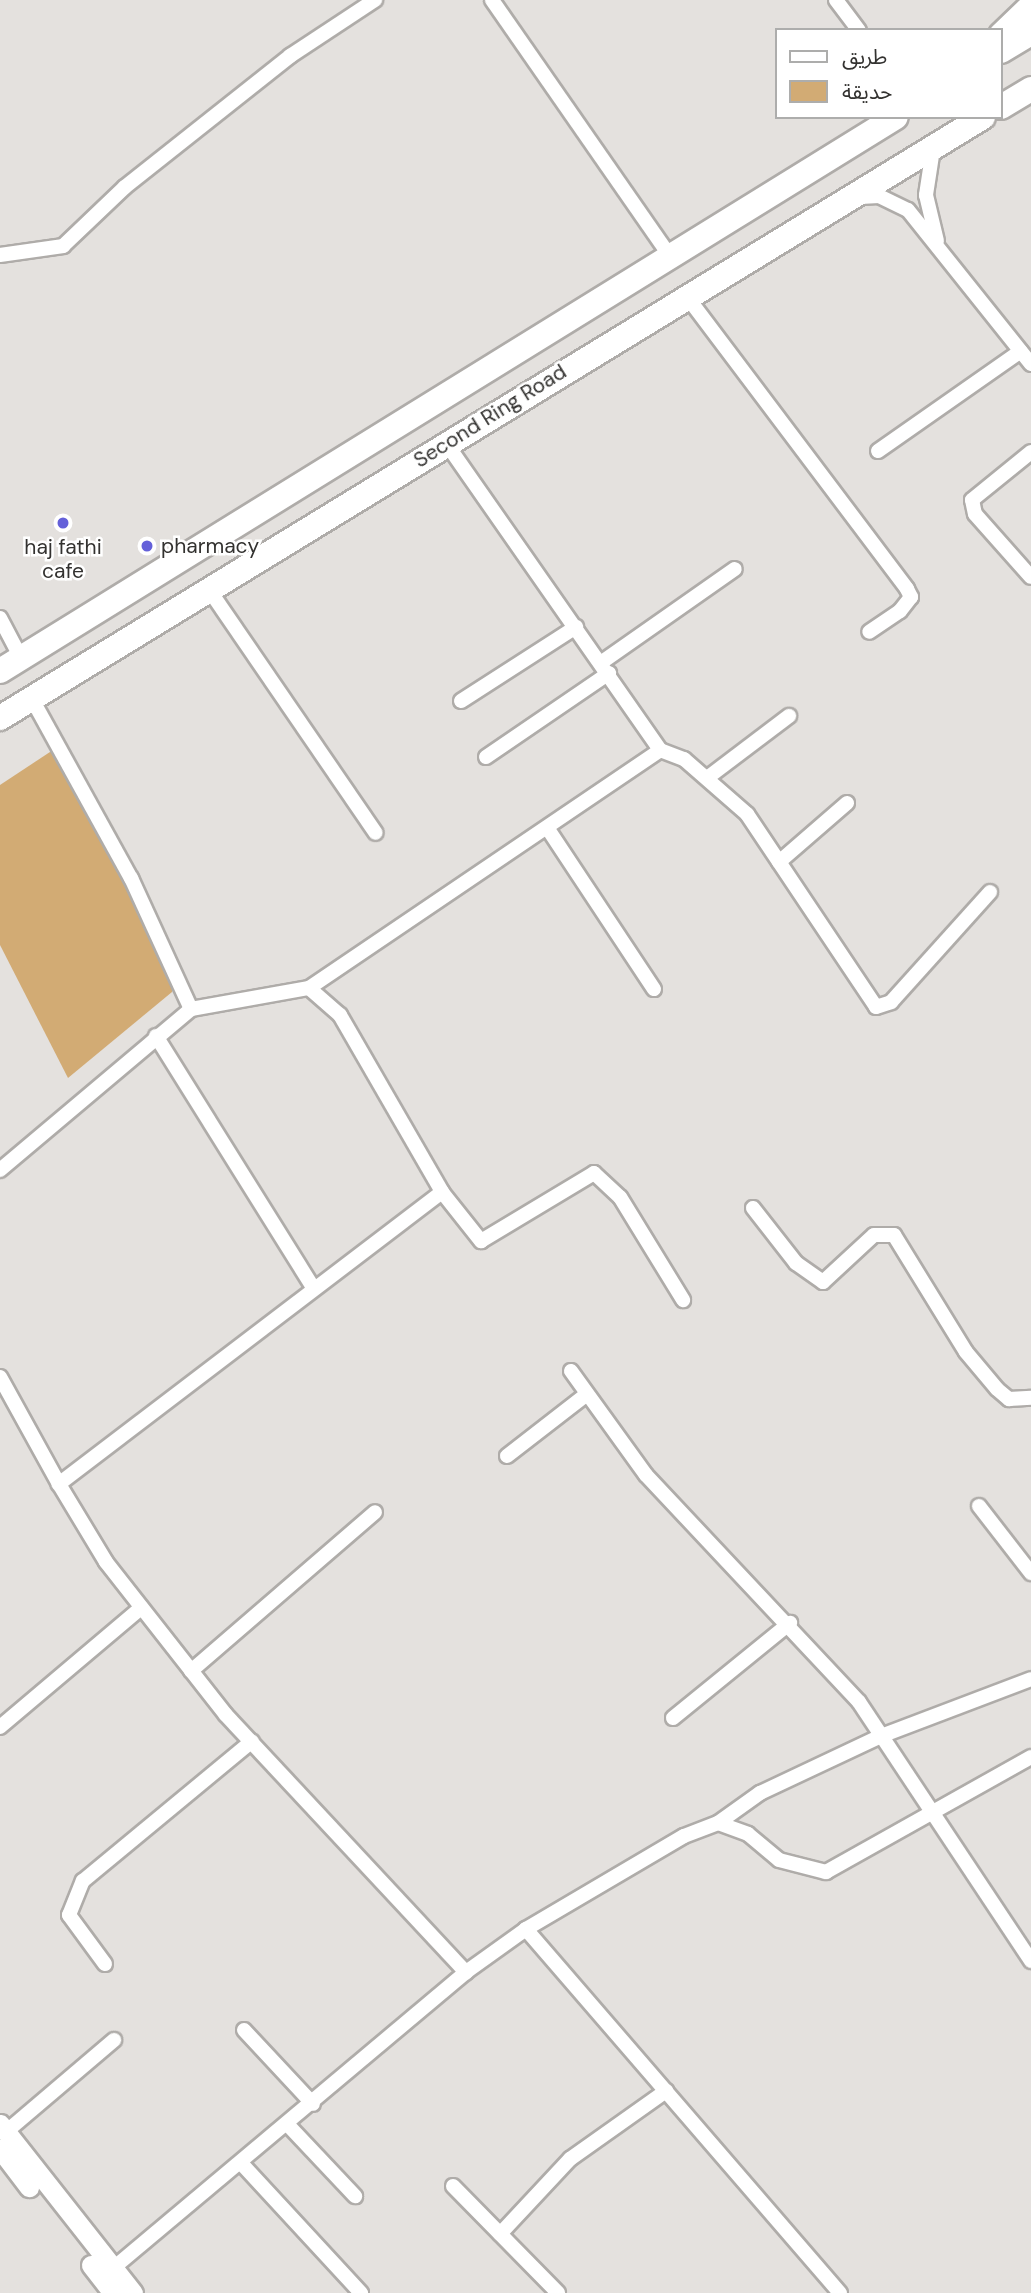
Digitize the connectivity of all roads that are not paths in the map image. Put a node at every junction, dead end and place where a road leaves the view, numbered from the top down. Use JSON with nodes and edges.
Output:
{"nodes":[{"id":1,"x":375,"y":0,"type":"edge"},
{"id":2,"x":492,"y":0,"type":"edge"},
{"id":3,"x":836,"y":0,"type":"edge"},
{"id":4,"x":1031,"y":6,"type":"edge"},
{"id":5,"x":857,"y":28,"type":"edge"},
{"id":6,"x":1003,"y":33,"type":"edge"},
{"id":7,"x":1031,"y":33,"type":"edge"},
{"id":8,"x":1003,"y":50,"type":"edge"},
{"id":9,"x":1029,"y":94,"type":"edge"},
{"id":10,"x":1003,"y":106,"type":"edge"},
{"id":11,"x":893,"y":119,"type":"edge"},
{"id":12,"x":980,"y":119,"type":"edge"},
{"id":13,"x":935,"y":145,"type":"junction"},
{"id":14,"x":845,"y":198,"type":"junction"},
{"id":15,"x":939,"y":246,"type":"junction"},
{"id":16,"x":0,"y":255,"type":"edge"},
{"id":17,"x":670,"y":256,"type":"junction"},
{"id":18,"x":685,"y":294,"type":"junction"},
{"id":19,"x":1021,"y":351,"type":"junction"},
{"id":20,"x":1031,"y":364,"type":"edge"},
{"id":21,"x":446,"y":443,"type":"junction"},
{"id":22,"x":878,"y":451,"type":"dead end"},
{"id":23,"x":1031,"y":452,"type":"edge"},
{"id":24,"x":735,"y":569,"type":"dead end"},
{"id":25,"x":1031,"y":577,"type":"edge"},
{"id":26,"x":210,"y":591,"type":"junction"},
{"id":27,"x":0,"y":618,"type":"edge"},
{"id":28,"x":576,"y":627,"type":"junction"},
{"id":29,"x":869,"y":632,"type":"dead end"},
{"id":30,"x":21,"y":657,"type":"junction"},
{"id":31,"x":606,"y":668,"type":"junction"},
{"id":32,"x":0,"y":671,"type":"edge"},
{"id":33,"x":32,"y":699,"type":"junction"},
{"id":34,"x":461,"y":701,"type":"dead end"},
{"id":35,"x":789,"y":716,"type":"dead end"},
{"id":36,"x":0,"y":718,"type":"edge"},
{"id":37,"x":660,"y":750,"type":"junction"},
{"id":38,"x":486,"y":757,"type":"dead end"},
{"id":39,"x":707,"y":778,"type":"junction"},
{"id":40,"x":847,"y":803,"type":"dead end"},
{"id":41,"x":548,"y":829,"type":"junction"},
{"id":42,"x":376,"y":834,"type":"dead end"},
{"id":43,"x":779,"y":862,"type":"junction"},
{"id":44,"x":989,"y":892,"type":"dead end"},
{"id":45,"x":309,"y":988,"type":"junction"},
{"id":46,"x":654,"y":989,"type":"dead end"},
{"id":47,"x":191,"y":1009,"type":"junction"},
{"id":48,"x":156,"y":1036,"type":"junction"},
{"id":49,"x":0,"y":1170,"type":"edge"},
{"id":50,"x":442,"y":1192,"type":"junction"},
{"id":51,"x":753,"y":1208,"type":"dead end"},
{"id":52,"x":313,"y":1287,"type":"junction"},
{"id":53,"x":683,"y":1300,"type":"dead end"},
{"id":54,"x":571,"y":1371,"type":"dead end"},
{"id":55,"x":0,"y":1377,"type":"edge"},
{"id":56,"x":587,"y":1394,"type":"junction"},
{"id":57,"x":1031,"y":1398,"type":"edge"},
{"id":58,"x":507,"y":1456,"type":"dead end"},
{"id":59,"x":59,"y":1484,"type":"junction"},
{"id":60,"x":979,"y":1506,"type":"dead end"},
{"id":61,"x":374,"y":1512,"type":"dead end"},
{"id":62,"x":1031,"y":1573,"type":"edge"},
{"id":63,"x":141,"y":1608,"type":"junction"},
{"id":64,"x":790,"y":1623,"type":"junction"},
{"id":65,"x":191,"y":1671,"type":"junction"},
{"id":66,"x":1031,"y":1679,"type":"edge"},
{"id":67,"x":673,"y":1718,"type":"dead end"},
{"id":68,"x":0,"y":1727,"type":"edge"},
{"id":69,"x":881,"y":1736,"type":"junction"},
{"id":70,"x":252,"y":1741,"type":"junction"},
{"id":71,"x":1031,"y":1757,"type":"edge"},
{"id":72,"x":933,"y":1808,"type":"junction"},
{"id":73,"x":718,"y":1823,"type":"junction"},
{"id":74,"x":526,"y":1929,"type":"junction"},
{"id":75,"x":1031,"y":1961,"type":"edge"},
{"id":76,"x":105,"y":1964,"type":"dead end"},
{"id":77,"x":466,"y":1972,"type":"junction"},
{"id":78,"x":244,"y":2030,"type":"dead end"},
{"id":79,"x":114,"y":2039,"type":"dead end"},
{"id":80,"x":666,"y":2091,"type":"junction"},
{"id":81,"x":313,"y":2104,"type":"junction"},
{"id":82,"x":288,"y":2125,"type":"junction"},
{"id":83,"x":2,"y":2135,"type":"edge"},
{"id":84,"x":240,"y":2163,"type":"junction"},
{"id":85,"x":453,"y":2186,"type":"dead end"},
{"id":86,"x":355,"y":2196,"type":"dead end"},
{"id":87,"x":500,"y":2234,"type":"junction"},
{"id":88,"x":111,"y":2270,"type":"junction"},
{"id":89,"x":113,"y":2293,"type":"edge"},
{"id":90,"x":133,"y":2293,"type":"edge"},
{"id":91,"x":361,"y":2293,"type":"edge"},
{"id":92,"x":558,"y":2293,"type":"edge"},
{"id":93,"x":840,"y":2293,"type":"edge"}],
"edges":[{"from":1,"to":16,"type":"street"},
{"from":2,"to":17,"type":"street"},
{"from":3,"to":5,"type":"street"},
{"from":4,"to":6,"type":"highway"},
{"from":7,"to":8,"type":"highway"},
{"from":9,"to":10,"type":"highway"},
{"from":11,"to":17,"type":"highway","name":"Second Ring Road"},
{"from":12,"to":13,"type":"highway","name":"Second Ring Road"},
{"from":13,"to":14,"type":"highway","name":"Second Ring Road"},
{"from":13,"to":15,"type":"street"},
{"from":14,"to":15,"type":"street"},
{"from":14,"to":18,"type":"highway","name":"Second Ring Road"},
{"from":15,"to":19,"type":"street"},
{"from":17,"to":30,"type":"highway","name":"Second Ring Road"},
{"from":18,"to":21,"type":"highway","name":"Second Ring Road"},
{"from":18,"to":29,"type":"street"},
{"from":19,"to":20,"type":"street"},
{"from":19,"to":22,"type":"street"},
{"from":21,"to":26,"type":"highway","name":"Second Ring Road"},
{"from":21,"to":28,"type":"street"},
{"from":23,"to":25,"type":"street"},
{"from":24,"to":31,"type":"street"},
{"from":26,"to":33,"type":"highway","name":"Second Ring Road"},
{"from":26,"to":42,"type":"street"},
{"from":27,"to":30,"type":"street"},
{"from":28,"to":31,"type":"street"},
{"from":28,"to":34,"type":"street"},
{"from":30,"to":32,"type":"highway","name":"Second Ring Road"},
{"from":31,"to":37,"type":"street"},
{"from":31,"to":38,"type":"street"},
{"from":33,"to":36,"type":"highway","name":"Second Ring Road"},
{"from":33,"to":47,"type":"street"},
{"from":35,"to":39,"type":"street"},
{"from":37,"to":39,"type":"street"},
{"from":37,"to":41,"type":"street"},
{"from":39,"to":43,"type":"street"},
{"from":40,"to":43,"type":"street"},
{"from":41,"to":45,"type":"street"},
{"from":41,"to":46,"type":"street"},
{"from":43,"to":44,"type":"street"},
{"from":45,"to":47,"type":"street"},
{"from":45,"to":50,"type":"street"},
{"from":47,"to":48,"type":"street"},
{"from":48,"to":49,"type":"street"},
{"from":48,"to":52,"type":"street"},
{"from":50,"to":52,"type":"street"},
{"from":50,"to":53,"type":"street"},
{"from":51,"to":57,"type":"street"},
{"from":52,"to":59,"type":"street"},
{"from":54,"to":56,"type":"street"},
{"from":55,"to":59,"type":"street"},
{"from":56,"to":58,"type":"street"},
{"from":56,"to":64,"type":"street"},
{"from":59,"to":63,"type":"street"},
{"from":60,"to":62,"type":"street"},
{"from":61,"to":65,"type":"street"},
{"from":63,"to":65,"type":"street"},
{"from":63,"to":68,"type":"street"},
{"from":64,"to":67,"type":"street"},
{"from":64,"to":69,"type":"street"},
{"from":65,"to":70,"type":"street"},
{"from":66,"to":69,"type":"street"},
{"from":69,"to":72,"type":"street"},
{"from":69,"to":73,"type":"street"},
{"from":70,"to":76,"type":"street"},
{"from":70,"to":77,"type":"street"},
{"from":71,"to":72,"type":"street"},
{"from":72,"to":73,"type":"street"},
{"from":72,"to":75,"type":"street"},
{"from":73,"to":74,"type":"street"},
{"from":74,"to":77,"type":"street"},
{"from":74,"to":80,"type":"street"},
{"from":77,"to":81,"type":"street"},
{"from":78,"to":81,"type":"street"},
{"from":79,"to":83,"type":"street"},
{"from":80,"to":87,"type":"street"},
{"from":80,"to":93,"type":"street"},
{"from":81,"to":82,"type":"street"},
{"from":82,"to":84,"type":"street"},
{"from":82,"to":86,"type":"street"},
{"from":83,"to":88,"type":"street"},
{"from":83,"to":89,"type":"street"},
{"from":84,"to":88,"type":"street"},
{"from":84,"to":91,"type":"street"},
{"from":85,"to":87,"type":"street"},
{"from":87,"to":92,"type":"street"},
{"from":88,"to":90,"type":"street"}]}
